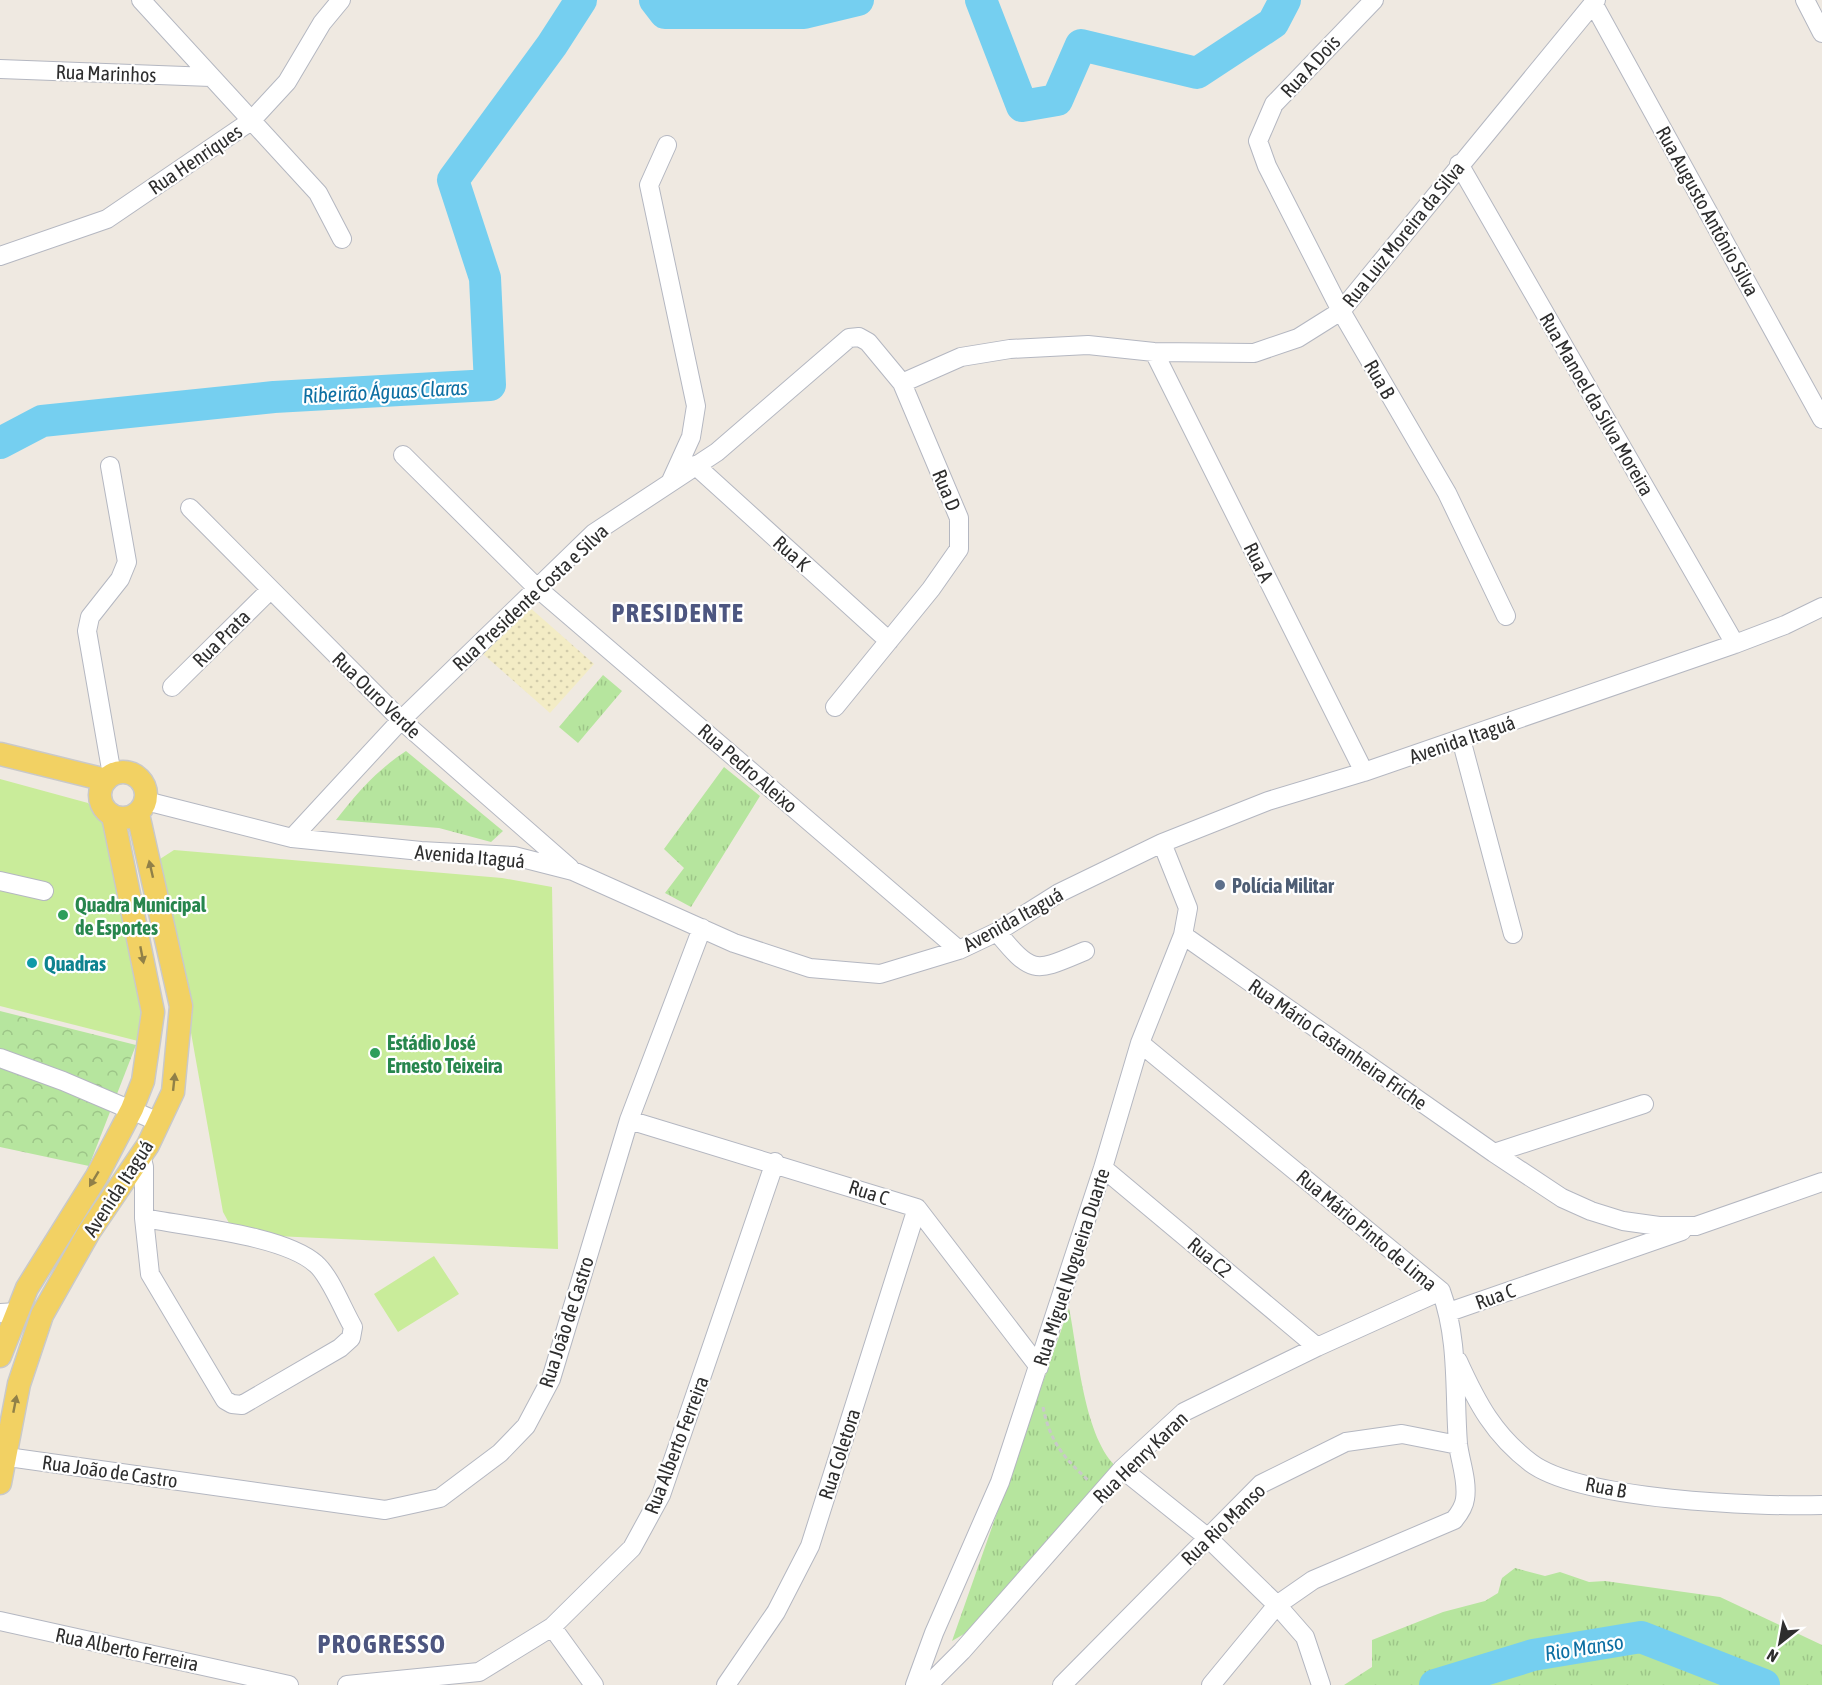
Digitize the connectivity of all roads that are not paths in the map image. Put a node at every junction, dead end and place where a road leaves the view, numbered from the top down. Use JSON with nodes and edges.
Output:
{"nodes":[{"id":1,"x":141,"y":0,"type":"edge"},
{"id":2,"x":341,"y":0,"type":"edge"},
{"id":3,"x":1374,"y":0,"type":"edge"},
{"id":4,"x":1805,"y":0,"type":"edge"},
{"id":5,"x":1595,"y":2,"type":"edge"},
{"id":6,"x":1822,"y":33,"type":"edge"},
{"id":7,"x":0,"y":69,"type":"edge"},
{"id":8,"x":211,"y":77,"type":"junction"},
{"id":9,"x":250,"y":121,"type":"junction"},
{"id":10,"x":1258,"y":141,"type":"joint"},
{"id":11,"x":667,"y":145,"type":"dead end"},
{"id":12,"x":1459,"y":164,"type":"junction"},
{"id":13,"x":342,"y":239,"type":"dead end"},
{"id":14,"x":0,"y":256,"type":"edge"},
{"id":15,"x":1341,"y":311,"type":"junction"},
{"id":16,"x":849,"y":338,"type":"joint"},
{"id":17,"x":1154,"y":352,"type":"junction"},
{"id":18,"x":902,"y":383,"type":"junction"},
{"id":19,"x":1822,"y":419,"type":"edge"},
{"id":20,"x":404,"y":455,"type":"dead end"},
{"id":21,"x":695,"y":465,"type":"junction"},
{"id":22,"x":110,"y":466,"type":"dead end"},
{"id":23,"x":671,"y":481,"type":"junction"},
{"id":24,"x":190,"y":508,"type":"dead end"},
{"id":25,"x":536,"y":587,"type":"junction"},
{"id":26,"x":270,"y":590,"type":"junction"},
{"id":27,"x":1822,"y":607,"type":"edge"},
{"id":28,"x":1506,"y":616,"type":"dead end"},
{"id":29,"x":889,"y":641,"type":"junction"},
{"id":30,"x":1735,"y":644,"type":"junction"},
{"id":31,"x":172,"y":687,"type":"dead end"},
{"id":32,"x":835,"y":706,"type":"dead end"},
{"id":33,"x":401,"y":720,"type":"junction"},
{"id":34,"x":1461,"y":739,"type":"junction"},
{"id":35,"x":0,"y":754,"type":"edge"},
{"id":36,"x":0,"y":768,"type":"edge"},
{"id":37,"x":1364,"y":772,"type":"junction"},
{"id":38,"x":106,"y":782,"type":"junction"},
{"id":39,"x":142,"y":808,"type":"junction"},
{"id":40,"x":113,"y":816,"type":"junction"},
{"id":41,"x":292,"y":838,"type":"junction"},
{"id":42,"x":1162,"y":843,"type":"junction"},
{"id":43,"x":573,"y":872,"type":"junction"},
{"id":44,"x":0,"y":880,"type":"edge"},
{"id":45,"x":44,"y":891,"type":"dead end"},
{"id":46,"x":702,"y":928,"type":"junction"},
{"id":47,"x":997,"y":932,"type":"junction"},
{"id":48,"x":1513,"y":934,"type":"dead end"},
{"id":49,"x":1183,"y":935,"type":"junction"},
{"id":50,"x":959,"y":950,"type":"junction"},
{"id":51,"x":1085,"y":951,"type":"dead end"},
{"id":52,"x":1140,"y":1042,"type":"junction"},
{"id":53,"x":0,"y":1058,"type":"edge"},
{"id":54,"x":1644,"y":1104,"type":"dead end"},
{"id":55,"x":132,"y":1109,"type":"junction"},
{"id":56,"x":629,"y":1120,"type":"junction"},
{"id":57,"x":159,"y":1122,"type":"junction"},
{"id":58,"x":116,"y":1142,"type":"junction"},
{"id":59,"x":1494,"y":1153,"type":"junction"},
{"id":60,"x":141,"y":1155,"type":"junction"},
{"id":61,"x":776,"y":1162,"type":"junction"},
{"id":62,"x":1103,"y":1168,"type":"junction"},
{"id":63,"x":1822,"y":1182,"type":"edge"},
{"id":64,"x":917,"y":1208,"type":"junction"},
{"id":65,"x":144,"y":1218,"type":"junction"},
{"id":66,"x":1696,"y":1227,"type":"junction"},
{"id":67,"x":1441,"y":1291,"type":"junction"},
{"id":68,"x":8,"y":1312,"type":"edge"},
{"id":69,"x":1449,"y":1312,"type":"junction"},
{"id":70,"x":1317,"y":1347,"type":"junction"},
{"id":71,"x":1454,"y":1351,"type":"junction"},
{"id":72,"x":0,"y":1356,"type":"edge"},
{"id":73,"x":1039,"y":1367,"type":"junction"},
{"id":74,"x":1458,"y":1446,"type":"junction"},
{"id":75,"x":2,"y":1456,"type":"edge"},
{"id":76,"x":1122,"y":1469,"type":"junction"},
{"id":77,"x":0,"y":1483,"type":"edge"},
{"id":78,"x":1822,"y":1505,"type":"edge"},
{"id":79,"x":1207,"y":1537,"type":"junction"},
{"id":80,"x":1277,"y":1605,"type":"junction"},
{"id":81,"x":0,"y":1621,"type":"edge"},
{"id":82,"x":552,"y":1627,"type":"junction"},
{"id":83,"x":289,"y":1685,"type":"edge"},
{"id":84,"x":347,"y":1685,"type":"edge"},
{"id":85,"x":594,"y":1685,"type":"edge"},
{"id":86,"x":726,"y":1685,"type":"edge"},
{"id":87,"x":915,"y":1685,"type":"edge"},
{"id":88,"x":928,"y":1685,"type":"edge"},
{"id":89,"x":1062,"y":1685,"type":"edge"},
{"id":90,"x":1211,"y":1685,"type":"edge"},
{"id":91,"x":1321,"y":1685,"type":"edge"}],
"edges":[{"from":1,"to":8,"type":"street"},
{"from":2,"to":9,"type":"street","name":"Rua Henriques"},
{"from":3,"to":10,"type":"street","name":"Rua A Dois"},
{"from":4,"to":6,"type":"street"},
{"from":5,"to":12,"type":"street","name":"Rua Luiz Moreira da Silva"},
{"from":5,"to":19,"type":"street","name":"Rua Augusto Antônio Silva"},
{"from":7,"to":8,"type":"street","name":"Rua Marinhos"},
{"from":8,"to":9,"type":"street"},
{"from":9,"to":13,"type":"street"},
{"from":9,"to":14,"type":"street","name":"Rua Henriques"},
{"from":10,"to":15,"type":"street","name":"Rua B"},
{"from":11,"to":23,"type":"street"},
{"from":12,"to":15,"type":"street","name":"Rua Luiz Moreira da Silva"},
{"from":12,"to":30,"type":"street","name":"Rua Manoel da Silva Moreira"},
{"from":15,"to":17,"type":"street","name":"Rua Luiz Moreira da Silva"},
{"from":15,"to":28,"type":"street","name":"Rua B"},
{"from":16,"to":18,"type":"street","name":"Rua D"},
{"from":16,"to":21,"type":"street","name":"Rua Presidente Costa e Silva"},
{"from":17,"to":18,"type":"street","name":"Rua Luiz Moreira da Silva"},
{"from":17,"to":37,"type":"street","name":"Rua A"},
{"from":18,"to":29,"type":"street","name":"Rua D"},
{"from":20,"to":25,"type":"street","name":"Rua Pedro Aleixo"},
{"from":21,"to":23,"type":"street","name":"Rua Presidente Costa e Silva"},
{"from":21,"to":29,"type":"street","name":"Rua K"},
{"from":22,"to":38,"type":"street"},
{"from":23,"to":25,"type":"street","name":"Rua Presidente Costa e Silva"},
{"from":24,"to":26,"type":"street","name":"Rua Ouro Verde"},
{"from":25,"to":33,"type":"street","name":"Rua Presidente Costa e Silva"},
{"from":25,"to":50,"type":"street","name":"Rua Pedro Aleixo"},
{"from":26,"to":31,"type":"street","name":"Rua Prata"},
{"from":26,"to":33,"type":"street","name":"Rua Ouro Verde"},
{"from":27,"to":30,"type":"street","name":"Avenida Itaguá"},
{"from":29,"to":32,"type":"street","name":"Rua D"},
{"from":30,"to":34,"type":"street","name":"Avenida Itaguá"},
{"from":33,"to":41,"type":"street","name":"Rua Presidente Costa e Silva"},
{"from":33,"to":43,"type":"street","name":"Rua Ouro Verde"},
{"from":34,"to":37,"type":"street","name":"Avenida Itaguá"},
{"from":34,"to":48,"type":"street"},
{"from":35,"to":38,"type":"main road","name":"Avenida Itaguá"},
{"from":36,"to":38,"type":"main road","name":"Avenida Itaguá"},
{"from":37,"to":42,"type":"street","name":"Avenida Itaguá"},
{"from":38,"to":39,"type":"main road","name":"Avenida Itaguá"},
{"from":38,"to":40,"type":"main road"},
{"from":39,"to":40,"type":"main road","name":"Avenida Itaguá"},
{"from":39,"to":41,"type":"street","name":"Avenida Itaguá"},
{"from":57,"to":39,"type":"main road","name":"Avenida Itaguá","one_way":true},
{"from":40,"to":55,"type":"main road","one_way":true},
{"from":41,"to":43,"type":"street","name":"Avenida Itaguá"},
{"from":42,"to":47,"type":"street","name":"Avenida Itaguá"},
{"from":42,"to":49,"type":"street","name":"Rua Miguel Nogueira Duarte"},
{"from":43,"to":46,"type":"street","name":"Avenida Itaguá"},
{"from":44,"to":45,"type":"street"},
{"from":46,"to":50,"type":"street","name":"Avenida Itaguá"},
{"from":46,"to":56,"type":"street","name":"Rua João de Castro"},
{"from":47,"to":50,"type":"street","name":"Avenida Itaguá"},
{"from":47,"to":51,"type":"street"},
{"from":49,"to":52,"type":"street","name":"Rua Miguel Nogueira Duarte"},
{"from":49,"to":59,"type":"street","name":"Rua Mário Castanheira Friche"},
{"from":52,"to":62,"type":"street","name":"Rua Miguel Nogueira Duarte"},
{"from":52,"to":67,"type":"street","name":"Rua Mário Pinto de Lima"},
{"from":53,"to":55,"type":"street"},
{"from":54,"to":59,"type":"street"},
{"from":55,"to":57,"type":"street"},
{"from":55,"to":58,"type":"main road"},
{"from":56,"to":61,"type":"street","name":"Rua C"},
{"from":56,"to":75,"type":"street","name":"Rua João de Castro"},
{"from":57,"to":60,"type":"main road","name":"Avenida Itaguá"},
{"from":58,"to":60,"type":"main road"},
{"from":58,"to":68,"type":"main road","one_way":true},
{"from":59,"to":66,"type":"street","name":"Rua Mário Castanheira Friche"},
{"from":60,"to":65,"type":"street"},
{"from":75,"to":60,"type":"main road","name":"Avenida Itaguá","one_way":true},
{"from":61,"to":64,"type":"street","name":"Rua C"},
{"from":61,"to":82,"type":"street","name":"Rua Alberto Ferreira"},
{"from":62,"to":70,"type":"street","name":"Rua C2"},
{"from":62,"to":73,"type":"street","name":"Rua Miguel Nogueira Duarte"},
{"from":63,"to":66,"type":"street","name":"Rua Mário Castanheira Friche"},
{"from":64,"to":73,"type":"street"},
{"from":64,"to":86,"type":"street","name":"Rua Coletora"},
{"from":65,"to":65,"type":"street"},
{"from":66,"to":69,"type":"street","name":"Rua C"},
{"from":67,"to":69,"type":"street","name":"Rua Mário Pinto de Lima"},
{"from":67,"to":70,"type":"street","name":"Rua Henry Karan"},
{"from":68,"to":72,"type":"main road"},
{"from":69,"to":71,"type":"street","name":"Rua Mário Pinto de Lima"},
{"from":70,"to":76,"type":"street","name":"Rua Henry Karan"},
{"from":71,"to":74,"type":"street","name":"Rua Mário Pinto de Lima"},
{"from":71,"to":78,"type":"street","name":"Rua B"},
{"from":73,"to":87,"type":"street","name":"Rua Miguel Nogueira Duarte"},
{"from":74,"to":79,"type":"street","name":"Rua Rio Manso"},
{"from":74,"to":80,"type":"street","name":"Rua Mário Pinto de Lima"},
{"from":75,"to":77,"type":"main road","name":"Avenida Itaguá"},
{"from":76,"to":79,"type":"street"},
{"from":76,"to":88,"type":"street","name":"Rua Henry Karan"},
{"from":79,"to":80,"type":"street"},
{"from":79,"to":89,"type":"street","name":"Rua Rio Manso"},
{"from":80,"to":90,"type":"street"},
{"from":80,"to":91,"type":"street"},
{"from":81,"to":83,"type":"street","name":"Rua Alberto Ferreira"},
{"from":82,"to":84,"type":"street","name":"Rua Alberto Ferreira"},
{"from":82,"to":85,"type":"street"}]}
